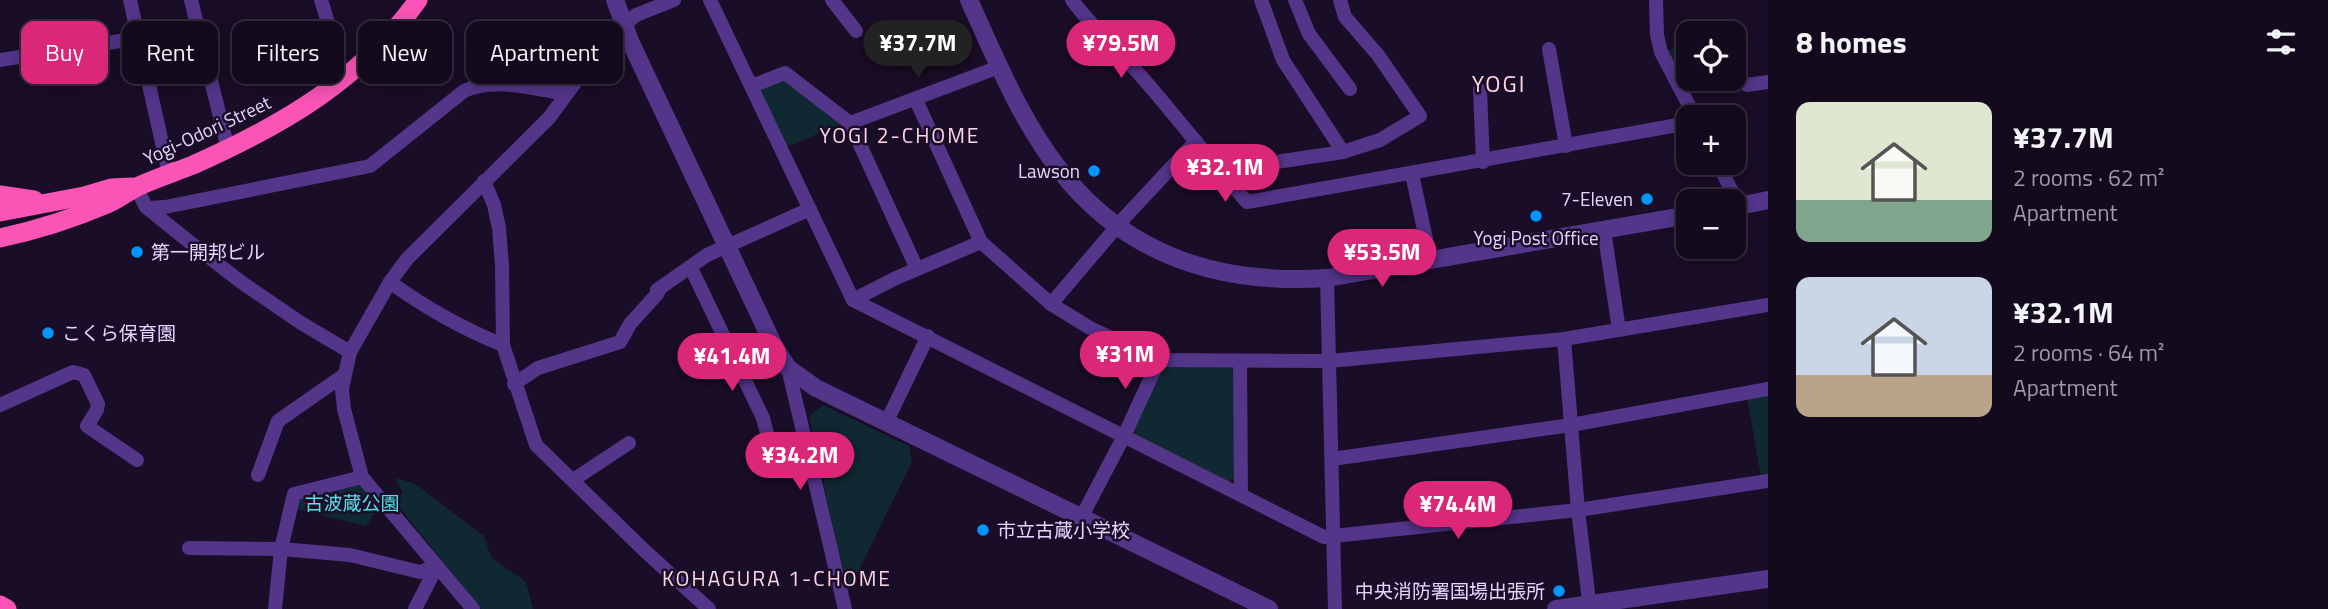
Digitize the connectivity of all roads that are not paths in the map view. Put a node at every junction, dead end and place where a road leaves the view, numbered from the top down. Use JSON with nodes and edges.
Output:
{"nodes":[{"id":1,"x":130,"y":0,"type":"edge"},
{"id":2,"x":191,"y":0,"type":"edge"},
{"id":3,"x":321,"y":0,"type":"edge"},
{"id":4,"x":418,"y":0,"type":"edge"},
{"id":5,"x":615,"y":0,"type":"edge"},
{"id":6,"x":710,"y":0,"type":"edge"},
{"id":7,"x":832,"y":0,"type":"edge"},
{"id":8,"x":969,"y":0,"type":"edge"},
{"id":9,"x":1072,"y":0,"type":"edge"},
{"id":10,"x":1261,"y":0,"type":"edge"},
{"id":11,"x":1295,"y":0,"type":"edge"},
{"id":12,"x":1340,"y":0,"type":"edge"},
{"id":13,"x":1656,"y":0,"type":"edge"},
{"id":14,"x":664,"y":2,"type":"edge"},
{"id":15,"x":135,"y":21,"type":"edge"},
{"id":16,"x":328,"y":21,"type":"edge"},
{"id":17,"x":622,"y":21,"type":"edge"},
{"id":18,"x":623,"y":25,"type":"joint"},
{"id":19,"x":856,"y":31,"type":"dead end"},
{"id":20,"x":122,"y":41,"type":"edge"},
{"id":21,"x":1549,"y":50,"type":"dead end"},
{"id":22,"x":0,"y":60,"type":"edge"},
{"id":23,"x":999,"y":67,"type":"junction"},
{"id":24,"x":1768,"y":82,"type":"edge"},
{"id":25,"x":149,"y":84,"type":"edge"},
{"id":26,"x":573,"y":84,"type":"edge"},
{"id":27,"x":1747,"y":85,"type":"dead end"},
{"id":28,"x":752,"y":86,"type":"junction"},
{"id":29,"x":1350,"y":89,"type":"dead end"},
{"id":30,"x":1480,"y":90,"type":"dead end"},
{"id":31,"x":566,"y":94,"type":"junction"},
{"id":32,"x":916,"y":100,"type":"junction"},
{"id":33,"x":1689,"y":105,"type":"edge"},
{"id":34,"x":850,"y":123,"type":"junction"},
{"id":35,"x":1676,"y":125,"type":"edge"},
{"id":36,"x":1196,"y":141,"type":"junction"},
{"id":37,"x":1566,"y":146,"type":"junction"},
{"id":38,"x":228,"y":149,"type":"junction"},
{"id":39,"x":1343,"y":152,"type":"junction"},
{"id":40,"x":1276,"y":162,"type":"dead end"},
{"id":41,"x":1483,"y":162,"type":"junction"},
{"id":42,"x":169,"y":174,"type":"junction"},
{"id":43,"x":1412,"y":174,"type":"junction"},
{"id":44,"x":484,"y":181,"type":"junction"},
{"id":45,"x":136,"y":187,"type":"junction"},
{"id":46,"x":0,"y":195,"type":"edge"},
{"id":47,"x":1768,"y":200,"type":"edge"},
{"id":48,"x":52,"y":202,"type":"junction"},
{"id":49,"x":86,"y":204,"type":"junction"},
{"id":50,"x":1746,"y":204,"type":"edge"},
{"id":51,"x":148,"y":208,"type":"junction"},
{"id":52,"x":810,"y":209,"type":"junction"},
{"id":53,"x":0,"y":212,"type":"edge"},
{"id":54,"x":1676,"y":217,"type":"edge"},
{"id":55,"x":1117,"y":226,"type":"junction"},
{"id":56,"x":1604,"y":230,"type":"junction"},
{"id":57,"x":0,"y":238,"type":"edge"},
{"id":58,"x":981,"y":242,"type":"junction"},
{"id":59,"x":727,"y":247,"type":"junction"},
{"id":60,"x":1430,"y":262,"type":"junction"},
{"id":61,"x":691,"y":268,"type":"junction"},
{"id":62,"x":918,"y":269,"type":"junction"},
{"id":63,"x":1327,"y":278,"type":"junction"},
{"id":64,"x":390,"y":282,"type":"junction"},
{"id":65,"x":853,"y":300,"type":"junction"},
{"id":66,"x":1051,"y":304,"type":"junction"},
{"id":67,"x":1768,"y":305,"type":"edge"},
{"id":68,"x":1619,"y":330,"type":"junction"},
{"id":69,"x":928,"y":336,"type":"junction"},
{"id":70,"x":1564,"y":339,"type":"junction"},
{"id":71,"x":503,"y":345,"type":"junction"},
{"id":72,"x":350,"y":352,"type":"junction"},
{"id":73,"x":1159,"y":360,"type":"junction"},
{"id":74,"x":1240,"y":361,"type":"junction"},
{"id":75,"x":1329,"y":362,"type":"junction"},
{"id":76,"x":788,"y":368,"type":"junction"},
{"id":77,"x":344,"y":374,"type":"junction"},
{"id":78,"x":514,"y":384,"type":"junction"},
{"id":79,"x":816,"y":388,"type":"junction"},
{"id":80,"x":1768,"y":389,"type":"edge"},
{"id":81,"x":798,"y":400,"type":"junction"},
{"id":82,"x":0,"y":405,"type":"edge"},
{"id":83,"x":886,"y":422,"type":"junction"},
{"id":84,"x":1571,"y":425,"type":"junction"},
{"id":85,"x":1124,"y":436,"type":"junction"},
{"id":86,"x":629,"y":443,"type":"dead end"},
{"id":87,"x":807,"y":446,"type":"junction"},
{"id":88,"x":1332,"y":459,"type":"junction"},
{"id":89,"x":136,"y":460,"type":"dead end"},
{"id":90,"x":258,"y":475,"type":"dead end"},
{"id":91,"x":362,"y":477,"type":"junction"},
{"id":92,"x":573,"y":480,"type":"junction"},
{"id":93,"x":1768,"y":481,"type":"edge"},
{"id":94,"x":1241,"y":495,"type":"junction"},
{"id":95,"x":1578,"y":510,"type":"junction"},
{"id":96,"x":1081,"y":518,"type":"junction"},
{"id":97,"x":1334,"y":538,"type":"junction"},
{"id":98,"x":189,"y":548,"type":"dead end"},
{"id":99,"x":281,"y":549,"type":"junction"},
{"id":100,"x":437,"y":566,"type":"junction"},
{"id":101,"x":1768,"y":579,"type":"edge"},
{"id":102,"x":0,"y":605,"type":"edge"},
{"id":103,"x":1590,"y":607,"type":"edge"},
{"id":104,"x":7,"y":609,"type":"edge"},
{"id":105,"x":275,"y":609,"type":"edge"},
{"id":106,"x":415,"y":609,"type":"edge"},
{"id":107,"x":473,"y":609,"type":"edge"},
{"id":108,"x":709,"y":609,"type":"edge"},
{"id":109,"x":845,"y":609,"type":"edge"},
{"id":110,"x":1269,"y":609,"type":"edge"},
{"id":111,"x":1335,"y":609,"type":"edge"},
{"id":112,"x":1556,"y":609,"type":"edge"}],
"edges":[{"from":1,"to":15,"type":"street"},
{"from":2,"to":38,"type":"street"},
{"from":3,"to":16,"type":"street"},
{"from":4,"to":38,"type":"highway","name":"Yogi-Odori Street"},
{"from":5,"to":17,"type":"street"},
{"from":6,"to":28,"type":"street"},
{"from":7,"to":19,"type":"street"},
{"from":8,"to":23,"type":"street"},
{"from":9,"to":36,"type":"street"},
{"from":10,"to":39,"type":"street"},
{"from":11,"to":29,"type":"street"},
{"from":12,"to":39,"type":"street"},
{"from":13,"to":33,"type":"street"},
{"from":14,"to":18,"type":"street"},
{"from":18,"to":59,"type":"street"},
{"from":20,"to":22,"type":"street"},
{"from":21,"to":37,"type":"street"},
{"from":23,"to":32,"type":"street"},
{"from":23,"to":55,"type":"street"},
{"from":24,"to":27,"type":"street"},
{"from":25,"to":42,"type":"street"},
{"from":26,"to":31,"type":"street"},
{"from":28,"to":34,"type":"street"},
{"from":28,"to":52,"type":"street"},
{"from":30,"to":41,"type":"street"},
{"from":31,"to":44,"type":"street"},
{"from":31,"to":51,"type":"street"},
{"from":32,"to":34,"type":"street"},
{"from":32,"to":58,"type":"street"},
{"from":34,"to":62,"type":"street"},
{"from":35,"to":37,"type":"street"},
{"from":36,"to":43,"type":"street"},
{"from":36,"to":55,"type":"street"},
{"from":37,"to":41,"type":"street"},
{"from":38,"to":42,"type":"highway","name":"Yogi-Odori Street"},
{"from":39,"to":40,"type":"street"},
{"from":41,"to":43,"type":"street"},
{"from":42,"to":45,"type":"highway","name":"Yogi-Odori Street"},
{"from":43,"to":60,"type":"street"},
{"from":44,"to":64,"type":"street"},
{"from":44,"to":71,"type":"street"},
{"from":45,"to":49,"type":"highway","name":"Yogi-Odori Street"},
{"from":45,"to":51,"type":"street"},
{"from":46,"to":48,"type":"highway"},
{"from":47,"to":50,"type":"street"},
{"from":48,"to":49,"type":"highway"},
{"from":48,"to":53,"type":"highway"},
{"from":49,"to":57,"type":"highway"},
{"from":51,"to":72,"type":"street"},
{"from":52,"to":59,"type":"street"},
{"from":52,"to":65,"type":"street"},
{"from":54,"to":56,"type":"street"},
{"from":55,"to":63,"type":"street"},
{"from":55,"to":66,"type":"street"},
{"from":56,"to":60,"type":"street"},
{"from":56,"to":68,"type":"street"},
{"from":58,"to":62,"type":"street"},
{"from":58,"to":66,"type":"street"},
{"from":59,"to":61,"type":"street"},
{"from":59,"to":76,"type":"street"},
{"from":60,"to":63,"type":"street"},
{"from":61,"to":78,"type":"street"},
{"from":61,"to":87,"type":"street"},
{"from":62,"to":65,"type":"street"},
{"from":63,"to":75,"type":"street"},
{"from":64,"to":71,"type":"street"},
{"from":64,"to":72,"type":"street"},
{"from":65,"to":69,"type":"street"},
{"from":66,"to":73,"type":"street"},
{"from":67,"to":68,"type":"street"},
{"from":68,"to":70,"type":"street"},
{"from":69,"to":83,"type":"street"},
{"from":69,"to":85,"type":"street"},
{"from":70,"to":75,"type":"street"},
{"from":70,"to":84,"type":"street"},
{"from":71,"to":78,"type":"street"},
{"from":72,"to":77,"type":"street"},
{"from":73,"to":74,"type":"street"},
{"from":73,"to":85,"type":"street"},
{"from":74,"to":75,"type":"street"},
{"from":74,"to":94,"type":"street"},
{"from":75,"to":88,"type":"street"},
{"from":76,"to":79,"type":"street"},
{"from":76,"to":81,"type":"street"},
{"from":77,"to":90,"type":"street"},
{"from":77,"to":91,"type":"street"},
{"from":78,"to":92,"type":"street"},
{"from":79,"to":81,"type":"street"},
{"from":79,"to":83,"type":"street"},
{"from":80,"to":84,"type":"street"},
{"from":81,"to":87,"type":"street"},
{"from":82,"to":89,"type":"street"},
{"from":83,"to":96,"type":"street"},
{"from":84,"to":88,"type":"street"},
{"from":84,"to":95,"type":"street"},
{"from":85,"to":94,"type":"street"},
{"from":85,"to":96,"type":"street"},
{"from":86,"to":92,"type":"street"},
{"from":87,"to":109,"type":"street"},
{"from":88,"to":97,"type":"street"},
{"from":91,"to":99,"type":"street"},
{"from":91,"to":100,"type":"street"},
{"from":92,"to":108,"type":"street"},
{"from":93,"to":95,"type":"street"},
{"from":94,"to":97,"type":"street"},
{"from":95,"to":97,"type":"street"},
{"from":95,"to":103,"type":"street"},
{"from":96,"to":110,"type":"street"},
{"from":97,"to":111,"type":"street"},
{"from":98,"to":99,"type":"street"},
{"from":99,"to":100,"type":"street"},
{"from":99,"to":105,"type":"street"},
{"from":100,"to":106,"type":"street"},
{"from":100,"to":107,"type":"street"},
{"from":101,"to":103,"type":"street"},
{"from":102,"to":104,"type":"highway"},
{"from":103,"to":112,"type":"street"}]}
